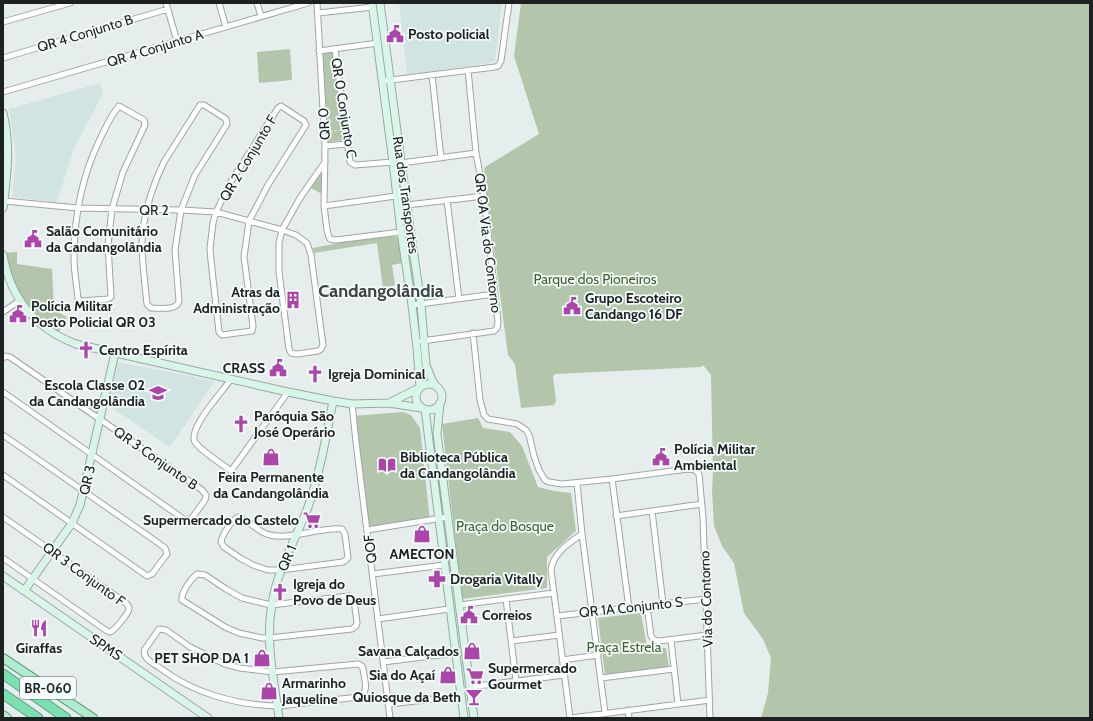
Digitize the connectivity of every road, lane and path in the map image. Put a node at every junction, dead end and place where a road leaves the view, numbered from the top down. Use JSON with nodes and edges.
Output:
{"nodes":[{"id":1,"x":70,"y":3,"type":"edge"},
{"id":2,"x":219,"y":3,"type":"edge"},
{"id":3,"x":257,"y":3,"type":"edge"},
{"id":4,"x":308,"y":3,"type":"edge"},
{"id":5,"x":317,"y":3,"type":"edge"},
{"id":6,"x":380,"y":3,"type":"edge"},
{"id":7,"x":508,"y":3,"type":"edge"},
{"id":8,"x":294,"y":5,"type":"edge"},
{"id":9,"x":373,"y":5,"type":"edge"},
{"id":10,"x":167,"y":6,"type":"edge"},
{"id":11,"x":318,"y":13,"type":"junction"},
{"id":12,"x":261,"y":16,"type":"junction"},
{"id":13,"x":3,"y":22,"type":"edge"},
{"id":14,"x":226,"y":27,"type":"junction"},
{"id":15,"x":177,"y":41,"type":"junction"},
{"id":16,"x":378,"y":43,"type":"junction"},
{"id":17,"x":335,"y":49,"type":"junction"},
{"id":18,"x":319,"y":50,"type":"junction"},
{"id":19,"x":3,"y":58,"type":"edge"},
{"id":20,"x":468,"y":70,"type":"junction"},
{"id":21,"x":432,"y":75,"type":"junction"},
{"id":22,"x":391,"y":80,"type":"junction"},
{"id":23,"x":383,"y":81,"type":"junction"},
{"id":24,"x":3,"y":92,"type":"edge"},
{"id":25,"x":3,"y":113,"type":"edge"},
{"id":26,"x":347,"y":144,"type":"junction"},
{"id":27,"x":325,"y":146,"type":"junction"},
{"id":28,"x":476,"y":153,"type":"junction"},
{"id":29,"x":441,"y":158,"type":"junction"},
{"id":30,"x":325,"y":162,"type":"junction"},
{"id":31,"x":393,"y":162,"type":"junction"},
{"id":32,"x":401,"y":163,"type":"junction"},
{"id":33,"x":396,"y":196,"type":"junction"},
{"id":34,"x":484,"y":196,"type":"junction"},
{"id":35,"x":447,"y":200,"type":"junction"},
{"id":36,"x":3,"y":205,"type":"edge"},
{"id":37,"x":407,"y":205,"type":"junction"},
{"id":38,"x":324,"y":206,"type":"junction"},
{"id":39,"x":78,"y":208,"type":"junction"},
{"id":40,"x":112,"y":209,"type":"junction"},
{"id":41,"x":146,"y":210,"type":"junction"},
{"id":42,"x":180,"y":210,"type":"junction"},
{"id":43,"x":216,"y":212,"type":"junction"},
{"id":44,"x":408,"y":215,"type":"junction"},
{"id":45,"x":399,"y":216,"type":"junction"},
{"id":46,"x":249,"y":221,"type":"junction"},
{"id":47,"x":282,"y":230,"type":"junction"},
{"id":48,"x":401,"y":232,"type":"junction"},
{"id":49,"x":3,"y":255,"type":"edge"},
{"id":50,"x":4,"y":266,"type":"edge"},
{"id":51,"x":495,"y":294,"type":"junction"},
{"id":52,"x":459,"y":299,"type":"junction"},
{"id":53,"x":19,"y":301,"type":"junction"},
{"id":54,"x":422,"y":304,"type":"junction"},
{"id":55,"x":412,"y":305,"type":"junction"},
{"id":56,"x":3,"y":312,"type":"edge"},
{"id":57,"x":473,"y":333,"type":"junction"},
{"id":58,"x":420,"y":342,"type":"junction"},
{"id":59,"x":115,"y":353,"type":"junction"},
{"id":60,"x":3,"y":358,"type":"edge"},
{"id":61,"x":231,"y":379,"type":"junction"},
{"id":62,"x":435,"y":385,"type":"junction"},
{"id":63,"x":418,"y":388,"type":"junction"},
{"id":64,"x":3,"y":392,"type":"edge"},
{"id":65,"x":288,"y":392,"type":"junction"},
{"id":66,"x":333,"y":401,"type":"junction"},
{"id":67,"x":389,"y":403,"type":"junction"},
{"id":68,"x":440,"y":403,"type":"junction"},
{"id":69,"x":352,"y":404,"type":"junction"},
{"id":70,"x":423,"y":409,"type":"junction"},
{"id":71,"x":101,"y":420,"type":"junction"},
{"id":72,"x":3,"y":435,"type":"edge"},
{"id":73,"x":92,"y":455,"type":"junction"},
{"id":74,"x":3,"y":475,"type":"edge"},
{"id":75,"x":612,"y":480,"type":"junction"},
{"id":76,"x":577,"y":483,"type":"junction"},
{"id":77,"x":85,"y":491,"type":"junction"},
{"id":78,"x":702,"y":504,"type":"junction"},
{"id":79,"x":652,"y":511,"type":"junction"},
{"id":80,"x":616,"y":516,"type":"junction"},
{"id":81,"x":3,"y":517,"type":"edge"},
{"id":82,"x":448,"y":517,"type":"junction"},
{"id":83,"x":439,"y":519,"type":"junction"},
{"id":84,"x":72,"y":523,"type":"junction"},
{"id":85,"x":367,"y":530,"type":"junction"},
{"id":86,"x":297,"y":534,"type":"junction"},
{"id":87,"x":582,"y":534,"type":"junction"},
{"id":88,"x":53,"y":551,"type":"junction"},
{"id":89,"x":3,"y":558,"type":"edge"},
{"id":90,"x":444,"y":565,"type":"junction"},
{"id":91,"x":281,"y":570,"type":"junction"},
{"id":92,"x":373,"y":574,"type":"junction"},
{"id":93,"x":3,"y":576,"type":"edge"},
{"id":94,"x":33,"y":578,"type":"junction"},
{"id":95,"x":24,"y":591,"type":"junction"},
{"id":96,"x":554,"y":593,"type":"junction"},
{"id":97,"x":506,"y":599,"type":"junction"},
{"id":98,"x":706,"y":599,"type":"junction"},
{"id":99,"x":459,"y":604,"type":"junction"},
{"id":100,"x":663,"y":604,"type":"junction"},
{"id":101,"x":271,"y":605,"type":"junction"},
{"id":102,"x":647,"y":606,"type":"junction"},
{"id":103,"x":628,"y":608,"type":"junction"},
{"id":104,"x":449,"y":609,"type":"junction"},
{"id":105,"x":592,"y":612,"type":"junction"},
{"id":106,"x":557,"y":616,"type":"junction"},
{"id":107,"x":378,"y":619,"type":"junction"},
{"id":108,"x":559,"y":635,"type":"junction"},
{"id":109,"x":707,"y":635,"type":"junction"},
{"id":110,"x":269,"y":638,"type":"junction"},
{"id":111,"x":463,"y":638,"type":"junction"},
{"id":112,"x":453,"y":640,"type":"junction"},
{"id":113,"x":671,"y":640,"type":"junction"},
{"id":114,"x":512,"y":641,"type":"junction"},
{"id":115,"x":455,"y":653,"type":"junction"},
{"id":116,"x":598,"y":655,"type":"junction"},
{"id":117,"x":3,"y":658,"type":"edge"},
{"id":118,"x":562,"y":660,"type":"junction"},
{"id":119,"x":383,"y":662,"type":"junction"},
{"id":120,"x":674,"y":669,"type":"junction"},
{"id":121,"x":273,"y":672,"type":"junction"},
{"id":122,"x":3,"y":674,"type":"edge"},
{"id":123,"x":564,"y":675,"type":"junction"},
{"id":124,"x":601,"y":678,"type":"junction"},
{"id":125,"x":516,"y":681,"type":"junction"},
{"id":126,"x":470,"y":687,"type":"junction"},
{"id":127,"x":3,"y":694,"type":"edge"},
{"id":128,"x":461,"y":696,"type":"junction"},
{"id":129,"x":710,"y":700,"type":"junction"},
{"id":130,"x":389,"y":704,"type":"junction"},
{"id":131,"x":678,"y":704,"type":"junction"},
{"id":132,"x":278,"y":706,"type":"junction"},
{"id":133,"x":628,"y":710,"type":"junction"},
{"id":134,"x":605,"y":713,"type":"junction"},
{"id":135,"x":3,"y":715,"type":"edge"},
{"id":136,"x":7,"y":718,"type":"edge"},
{"id":137,"x":38,"y":718,"type":"edge"},
{"id":138,"x":66,"y":718,"type":"edge"},
{"id":139,"x":93,"y":718,"type":"edge"},
{"id":140,"x":208,"y":718,"type":"edge"},
{"id":141,"x":279,"y":718,"type":"edge"},
{"id":142,"x":390,"y":718,"type":"edge"},
{"id":143,"x":464,"y":718,"type":"edge"},
{"id":144,"x":474,"y":718,"type":"edge"},
{"id":145,"x":570,"y":718,"type":"edge"},
{"id":146,"x":629,"y":718,"type":"edge"},
{"id":147,"x":710,"y":718,"type":"edge"}],
"edges":[{"from":1,"to":13,"type":"street"},
{"from":2,"to":14,"type":"street"},
{"from":3,"to":12,"type":"street"},
{"from":4,"to":8,"type":"street","name":"QR 4 Conjunto A"},
{"from":5,"to":11,"type":"street","name":"QR 0"},
{"from":6,"to":22,"type":"street","name":"Rua dos Transportes"},
{"from":7,"to":20,"type":"street"},
{"from":8,"to":12,"type":"street","name":"QR 4 Conjunto A"},
{"from":9,"to":11,"type":"street"},
{"from":9,"to":16,"type":"street","name":"Rua dos Transportes"},
{"from":10,"to":15,"type":"street"},
{"from":10,"to":19,"type":"street","name":"QR 4 Conjunto B"},
{"from":11,"to":18,"type":"street","name":"QR 0"},
{"from":12,"to":14,"type":"street","name":"QR 4 Conjunto A"},
{"from":14,"to":15,"type":"street","name":"QR 4 Conjunto A"},
{"from":15,"to":24,"type":"street","name":"QR 4 Conjunto A"},
{"from":16,"to":17,"type":"street"},
{"from":16,"to":23,"type":"street","name":"Rua dos Transportes"},
{"from":17,"to":18,"type":"street"},
{"from":17,"to":26,"type":"street","name":"QR 0 Conjunto C"},
{"from":18,"to":27,"type":"street","name":"QR 0"},
{"from":20,"to":21,"type":"street"},
{"from":20,"to":28,"type":"street","name":"QR 0A Via do Contorno"},
{"from":21,"to":22,"type":"street"},
{"from":21,"to":29,"type":"street"},
{"from":22,"to":23,"type":"street"},
{"from":22,"to":32,"type":"street","name":"Rua dos Transportes"},
{"from":23,"to":31,"type":"street","name":"Rua dos Transportes"},
{"from":25,"to":36,"type":"street"},
{"from":26,"to":27,"type":"street"},
{"from":26,"to":31,"type":"street","name":"QR 0 Conjunto C"},
{"from":27,"to":30,"type":"street","name":"QR 0"},
{"from":28,"to":29,"type":"street"},
{"from":28,"to":34,"type":"street","name":"QR 0A Via do Contorno"},
{"from":29,"to":32,"type":"street"},
{"from":30,"to":38,"type":"street","name":"QR 0"},
{"from":30,"to":47,"type":"street"},
{"from":31,"to":33,"type":"street","name":"Rua dos Transportes"},
{"from":32,"to":37,"type":"street","name":"Rua dos Transportes"},
{"from":33,"to":38,"type":"street"},
{"from":33,"to":45,"type":"street","name":"Rua dos Transportes"},
{"from":34,"to":35,"type":"street"},
{"from":34,"to":51,"type":"street","name":"QR 0A Via do Contorno"},
{"from":35,"to":37,"type":"street"},
{"from":35,"to":52,"type":"street"},
{"from":36,"to":39,"type":"street","name":"QR 2"},
{"from":37,"to":44,"type":"street","name":"Rua dos Transportes"},
{"from":38,"to":48,"type":"street","name":"QR 0"},
{"from":39,"to":40,"type":"street","name":"QR 2"},
{"from":39,"to":40,"type":"street"},
{"from":39,"to":40,"type":"street"},
{"from":40,"to":41,"type":"street","name":"QR 2"},
{"from":41,"to":42,"type":"street","name":"QR 2"},
{"from":41,"to":42,"type":"street"},
{"from":41,"to":42,"type":"street"},
{"from":42,"to":43,"type":"street","name":"QR 2"},
{"from":43,"to":46,"type":"street","name":"QR 2"},
{"from":43,"to":46,"type":"street"},
{"from":43,"to":46,"type":"street","name":"QR 2 Conjunto F"},
{"from":44,"to":45,"type":"street"},
{"from":44,"to":54,"type":"street","name":"Rua dos Transportes"},
{"from":45,"to":48,"type":"street","name":"Rua dos Transportes"},
{"from":46,"to":47,"type":"street","name":"QR 2"},
{"from":47,"to":47,"type":"street","name":"QR 2"},
{"from":48,"to":55,"type":"street","name":"Rua dos Transportes"},
{"from":49,"to":50,"type":"street"},
{"from":50,"to":53,"type":"street"},
{"from":51,"to":52,"type":"street"},
{"from":51,"to":57,"type":"street","name":"QR 0A Via do Contorno"},
{"from":52,"to":54,"type":"street"},
{"from":53,"to":56,"type":"street"},
{"from":53,"to":59,"type":"street"},
{"from":54,"to":55,"type":"street"},
{"from":54,"to":58,"type":"street","name":"Rua dos Transportes"},
{"from":55,"to":58,"type":"street","name":"Rua dos Transportes"},
{"from":57,"to":58,"type":"street"},
{"from":57,"to":76,"type":"street"},
{"from":58,"to":62,"type":"street","name":"Rua dos Transportes"},
{"from":58,"to":63,"type":"street","name":"Rua dos Transportes"},
{"from":59,"to":61,"type":"street"},
{"from":59,"to":71,"type":"street","name":"QR 3"},
{"from":60,"to":71,"type":"street"},
{"from":61,"to":65,"type":"street"},
{"from":61,"to":65,"type":"street"},
{"from":62,"to":63,"type":"street"},
{"from":62,"to":68,"type":"street"},
{"from":63,"to":67,"type":"street"},
{"from":63,"to":70,"type":"street"},
{"from":64,"to":73,"type":"street"},
{"from":65,"to":66,"type":"street"},
{"from":66,"to":69,"type":"street"},
{"from":66,"to":86,"type":"street","name":"QR 1"},
{"from":67,"to":69,"type":"street"},
{"from":67,"to":70,"type":"street"},
{"from":68,"to":70,"type":"street"},
{"from":68,"to":82,"type":"street"},
{"from":69,"to":85,"type":"street","name":"QOF"},
{"from":70,"to":83,"type":"street"},
{"from":71,"to":73,"type":"street","name":"QR 3"},
{"from":71,"to":73,"type":"street","name":"QR 3 Conjunto B"},
{"from":72,"to":77,"type":"street"},
{"from":73,"to":77,"type":"street","name":"QR 3"},
{"from":74,"to":84,"type":"street"},
{"from":75,"to":76,"type":"street"},
{"from":75,"to":78,"type":"street","name":"Via do Contorno"},
{"from":75,"to":80,"type":"street"},
{"from":76,"to":87,"type":"street"},
{"from":77,"to":84,"type":"street","name":"QR 3"},
{"from":77,"to":84,"type":"street"},
{"from":78,"to":79,"type":"street"},
{"from":78,"to":98,"type":"street","name":"Via do Contorno"},
{"from":79,"to":80,"type":"street"},
{"from":79,"to":100,"type":"street"},
{"from":80,"to":103,"type":"street"},
{"from":81,"to":88,"type":"street","name":"QR 3 Conjunto F"},
{"from":82,"to":83,"type":"street"},
{"from":82,"to":99,"type":"street"},
{"from":83,"to":85,"type":"street"},
{"from":83,"to":90,"type":"street"},
{"from":84,"to":88,"type":"street","name":"QR 3"},
{"from":85,"to":92,"type":"street","name":"QOF"},
{"from":86,"to":91,"type":"street","name":"QR 1"},
{"from":86,"to":91,"type":"street"},
{"from":86,"to":91,"type":"street"},
{"from":87,"to":96,"type":"street"},
{"from":87,"to":105,"type":"street"},
{"from":88,"to":94,"type":"street","name":"QR 3"},
{"from":88,"to":94,"type":"street","name":"QR 3 Conjunto F"},
{"from":89,"to":94,"type":"street","name":"QR 3 Conjunto F"},
{"from":90,"to":92,"type":"street"},
{"from":90,"to":104,"type":"street"},
{"from":91,"to":101,"type":"street","name":"QR 1"},
{"from":92,"to":107,"type":"street","name":"QOF"},
{"from":93,"to":95,"type":"street","name":"SPMS"},
{"from":94,"to":95,"type":"street","name":"QR 3"},
{"from":95,"to":140,"type":"street","name":"SPMS"},
{"from":96,"to":97,"type":"street"},
{"from":96,"to":106,"type":"street"},
{"from":97,"to":99,"type":"street"},
{"from":97,"to":114,"type":"street"},
{"from":98,"to":100,"type":"street","name":"QR 1A Conjunto S"},
{"from":98,"to":109,"type":"street","name":"Via do Contorno"},
{"from":99,"to":111,"type":"street"},
{"from":100,"to":102,"type":"street","name":"QR 1A Conjunto S"},
{"from":101,"to":110,"type":"street","name":"QR 1"},
{"from":101,"to":110,"type":"street"},
{"from":101,"to":110,"type":"street"},
{"from":102,"to":103,"type":"street","name":"QR 1A Conjunto S"},
{"from":102,"to":113,"type":"street"},
{"from":103,"to":105,"type":"street","name":"QR 1A Conjunto S"},
{"from":104,"to":107,"type":"street"},
{"from":104,"to":112,"type":"street"},
{"from":105,"to":106,"type":"street","name":"QR 1A Conjunto S"},
{"from":105,"to":116,"type":"street"},
{"from":106,"to":108,"type":"street"},
{"from":107,"to":119,"type":"street","name":"QOF"},
{"from":108,"to":114,"type":"street"},
{"from":108,"to":118,"type":"street"},
{"from":109,"to":113,"type":"street"},
{"from":109,"to":129,"type":"street","name":"Via do Contorno"},
{"from":110,"to":121,"type":"street","name":"QR 1"},
{"from":111,"to":112,"type":"street"},
{"from":111,"to":126,"type":"street"},
{"from":112,"to":115,"type":"street"},
{"from":113,"to":120,"type":"street"},
{"from":114,"to":125,"type":"street"},
{"from":115,"to":119,"type":"street"},
{"from":115,"to":128,"type":"street"},
{"from":116,"to":118,"type":"street"},
{"from":116,"to":124,"type":"street"},
{"from":117,"to":139,"type":"main road","number":"BR-060"},
{"from":118,"to":123,"type":"street"},
{"from":119,"to":130,"type":"street","name":"QOF"},
{"from":120,"to":124,"type":"street"},
{"from":120,"to":131,"type":"street"},
{"from":121,"to":132,"type":"street","name":"QR 1"},
{"from":121,"to":132,"type":"street"},
{"from":121,"to":132,"type":"street"},
{"from":122,"to":138,"type":"highway"},
{"from":123,"to":125,"type":"street"},
{"from":123,"to":145,"type":"street"},
{"from":124,"to":134,"type":"street"},
{"from":125,"to":126,"type":"street"},
{"from":126,"to":144,"type":"street"},
{"from":127,"to":137,"type":"highway"},
{"from":128,"to":130,"type":"street"},
{"from":128,"to":143,"type":"street"},
{"from":129,"to":131,"type":"street"},
{"from":129,"to":147,"type":"street","name":"Via do Contorno"},
{"from":130,"to":142,"type":"street","name":"QOF"},
{"from":131,"to":133,"type":"street"},
{"from":132,"to":141,"type":"street","name":"QR 1"},
{"from":133,"to":134,"type":"street"},
{"from":133,"to":146,"type":"street"},
{"from":134,"to":145,"type":"street"},
{"from":135,"to":136,"type":"main road"}]}
